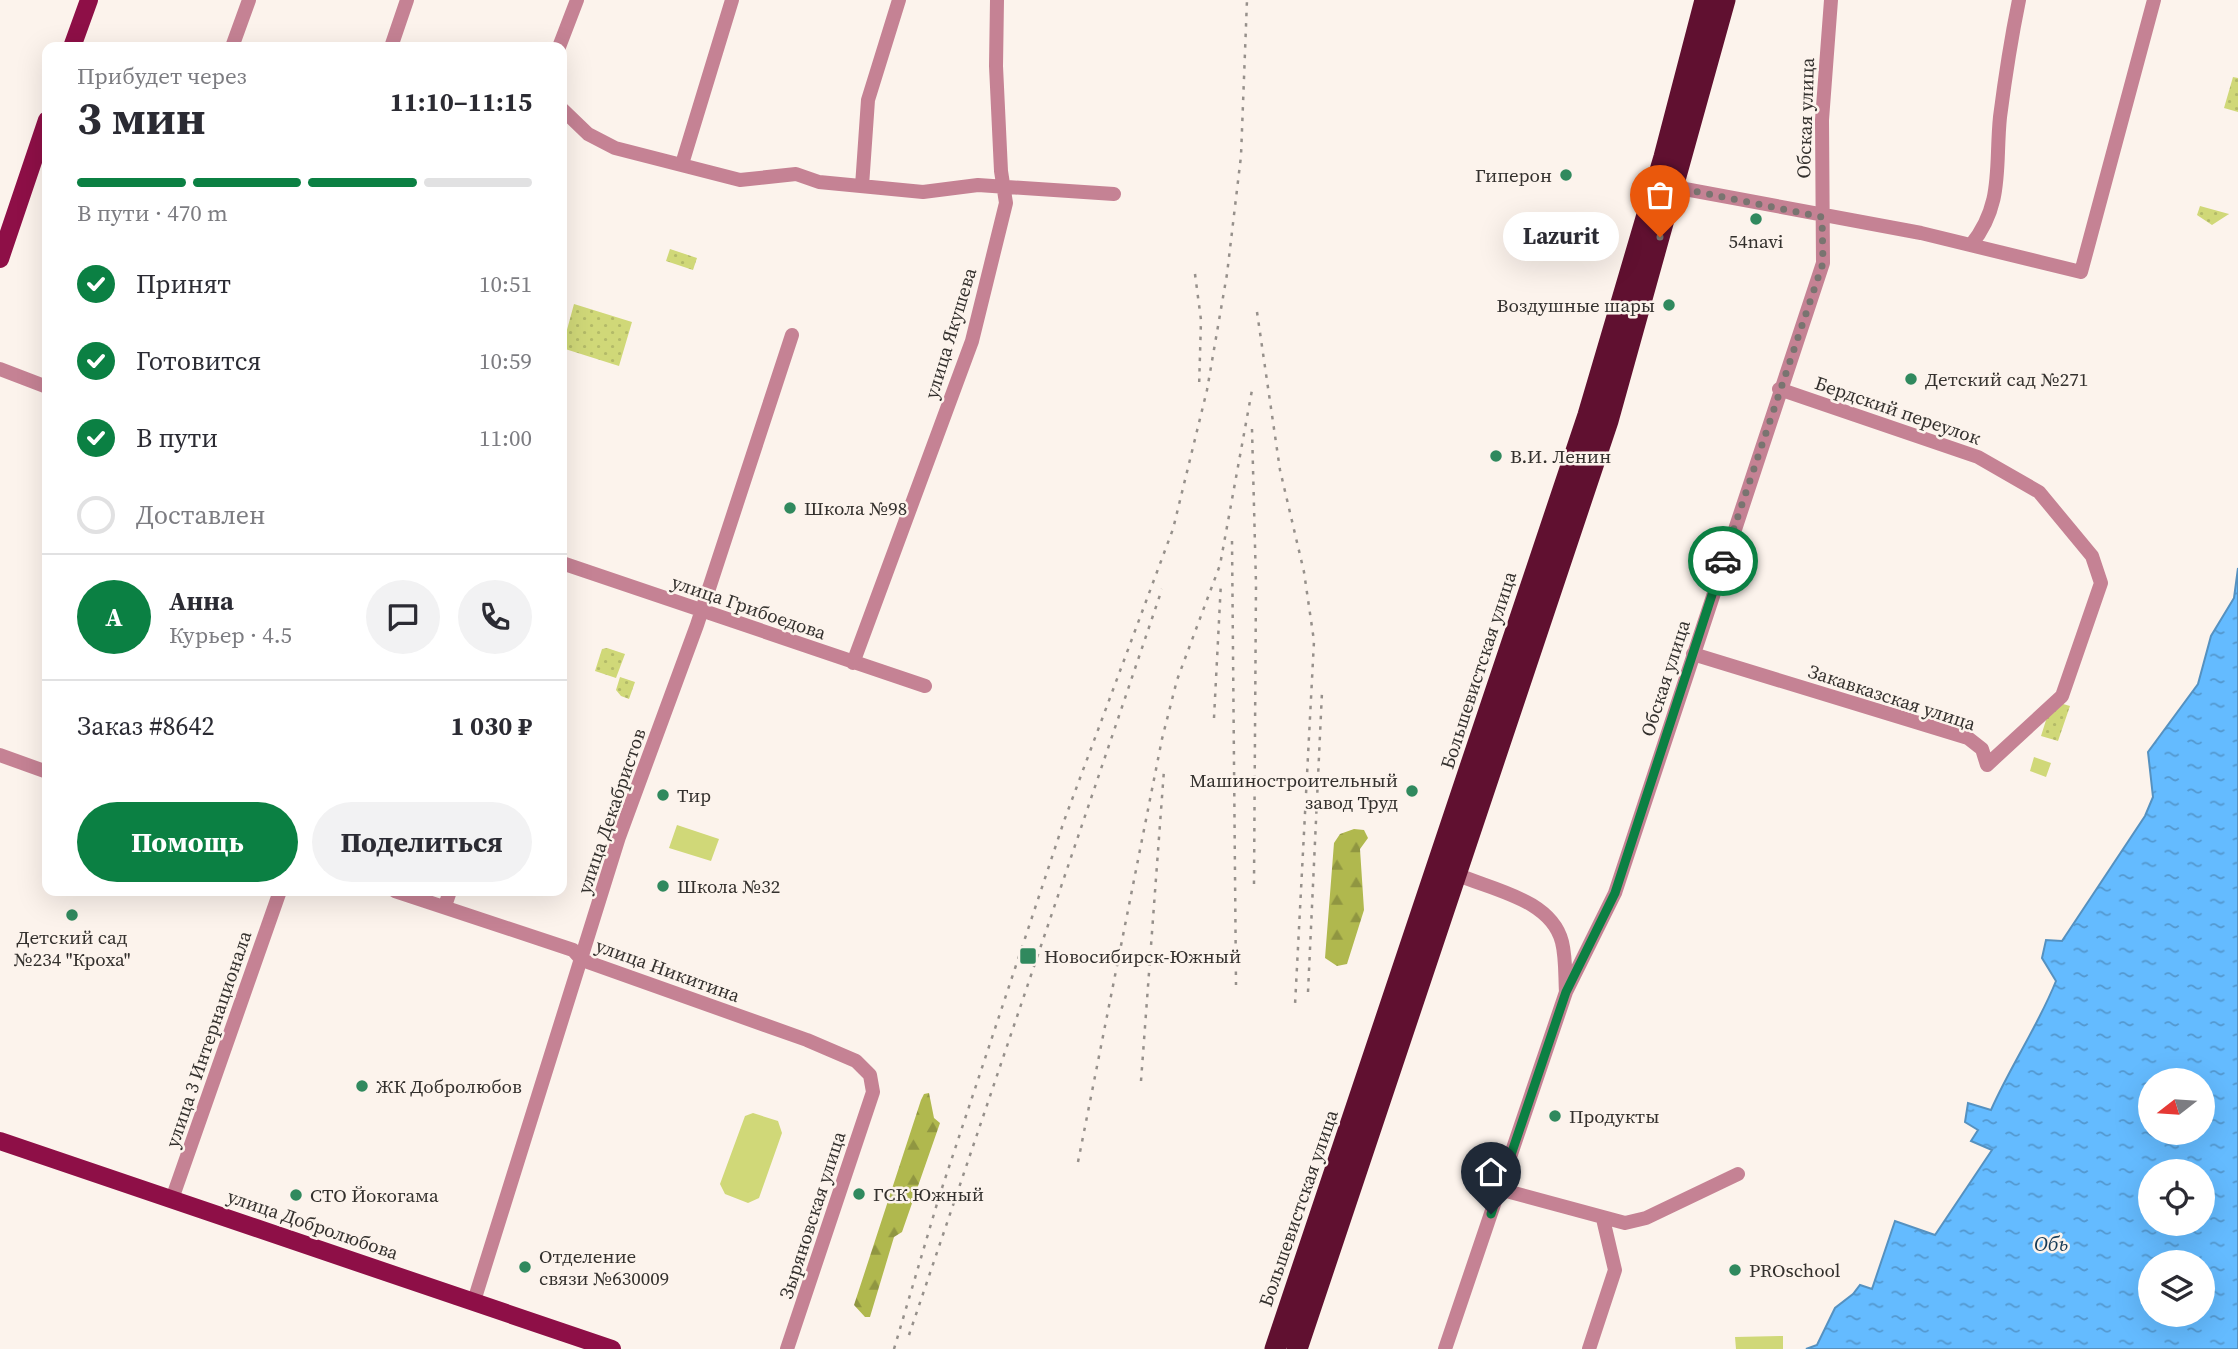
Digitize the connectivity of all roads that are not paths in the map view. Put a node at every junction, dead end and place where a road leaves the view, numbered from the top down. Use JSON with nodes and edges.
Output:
{"nodes":[{"id":1,"x":89,"y":0,"type":"edge"},
{"id":2,"x":249,"y":0,"type":"edge"},
{"id":3,"x":407,"y":0,"type":"edge"},
{"id":4,"x":577,"y":0,"type":"edge"},
{"id":5,"x":732,"y":0,"type":"edge"},
{"id":6,"x":899,"y":0,"type":"edge"},
{"id":7,"x":997,"y":0,"type":"edge"},
{"id":8,"x":1705,"y":0,"type":"edge"},
{"id":9,"x":1725,"y":0,"type":"edge"},
{"id":10,"x":1831,"y":0,"type":"edge"},
{"id":11,"x":2019,"y":0,"type":"edge"},
{"id":12,"x":2154,"y":0,"type":"edge"},
{"id":13,"x":74,"y":42,"type":"edge"},
{"id":14,"x":234,"y":42,"type":"edge"},
{"id":15,"x":393,"y":42,"type":"edge"},
{"id":16,"x":561,"y":42,"type":"edge"},
{"id":17,"x":567,"y":114,"type":"edge"},
{"id":18,"x":42,"y":135,"type":"edge"},
{"id":19,"x":682,"y":164,"type":"junction"},
{"id":20,"x":862,"y":186,"type":"junction"},
{"id":21,"x":1005,"y":187,"type":"junction"},
{"id":22,"x":1674,"y":187,"type":"junction"},
{"id":23,"x":1114,"y":194,"type":"dead end"},
{"id":24,"x":1822,"y":217,"type":"junction"},
{"id":25,"x":1971,"y":245,"type":"junction"},
{"id":26,"x":0,"y":259,"type":"edge"},
{"id":27,"x":792,"y":335,"type":"dead end"},
{"id":28,"x":0,"y":369,"type":"edge"},
{"id":29,"x":42,"y":385,"type":"edge"},
{"id":30,"x":1779,"y":389,"type":"junction"},
{"id":31,"x":2039,"y":492,"type":"joint"},
{"id":32,"x":567,"y":565,"type":"edge"},
{"id":33,"x":702,"y":611,"type":"junction"},
{"id":34,"x":1693,"y":654,"type":"junction"},
{"id":35,"x":853,"y":663,"type":"junction"},
{"id":36,"x":925,"y":686,"type":"dead end"},
{"id":37,"x":0,"y":755,"type":"edge"},
{"id":38,"x":42,"y":770,"type":"edge"},
{"id":39,"x":1456,"y":874,"type":"junction"},
{"id":40,"x":278,"y":896,"type":"edge"},
{"id":41,"x":412,"y":896,"type":"edge"},
{"id":42,"x":448,"y":896,"type":"edge"},
{"id":43,"x":445,"y":906,"type":"junction"},
{"id":44,"x":582,"y":960,"type":"junction"},
{"id":45,"x":1566,"y":992,"type":"junction"},
{"id":46,"x":873,"y":1092,"type":"joint"},
{"id":47,"x":0,"y":1141,"type":"edge"},
{"id":48,"x":1738,"y":1174,"type":"dead end"},
{"id":49,"x":1499,"y":1189,"type":"junction"},
{"id":50,"x":173,"y":1199,"type":"junction"},
{"id":51,"x":1603,"y":1219,"type":"junction"},
{"id":52,"x":474,"y":1301,"type":"junction"},
{"id":53,"x":612,"y":1349,"type":"edge"},
{"id":54,"x":787,"y":1349,"type":"edge"},
{"id":55,"x":1275,"y":1349,"type":"edge"},
{"id":56,"x":1297,"y":1349,"type":"edge"},
{"id":57,"x":1445,"y":1349,"type":"edge"},
{"id":58,"x":1588,"y":1349,"type":"edge"}],
"edges":[{"from":1,"to":13,"type":"main road"},
{"from":2,"to":14,"type":"street"},
{"from":3,"to":15,"type":"street"},
{"from":4,"to":16,"type":"street"},
{"from":5,"to":19,"type":"street"},
{"from":6,"to":20,"type":"street"},
{"from":7,"to":21,"type":"street","name":"улица Якушева"},
{"from":8,"to":55,"type":"highway","name":"Большевистская улица"},
{"from":9,"to":22,"type":"highway"},
{"from":10,"to":24,"type":"street","name":"Обская улица"},
{"from":11,"to":25,"type":"street"},
{"from":12,"to":25,"type":"street"},
{"from":17,"to":19,"type":"street"},
{"from":18,"to":26,"type":"main road"},
{"from":19,"to":20,"type":"street"},
{"from":20,"to":21,"type":"street"},
{"from":21,"to":23,"type":"street"},
{"from":21,"to":35,"type":"street","name":"улица Якушева"},
{"from":22,"to":24,"type":"street"},
{"from":22,"to":39,"type":"highway"},
{"from":24,"to":25,"type":"street"},
{"from":24,"to":30,"type":"street","name":"Обская улица"},
{"from":27,"to":33,"type":"street","name":"улица Декабристов"},
{"from":28,"to":29,"type":"street"},
{"from":30,"to":31,"type":"street","name":"Бердский переулок"},
{"from":30,"to":34,"type":"street","name":"Обская улица"},
{"from":31,"to":34,"type":"street","name":"Закавказская улица"},
{"from":32,"to":33,"type":"street","name":"улица Грибоедова"},
{"from":33,"to":35,"type":"street","name":"улица Грибоедова"},
{"from":33,"to":44,"type":"street","name":"улица Декабристов"},
{"from":34,"to":45,"type":"street","name":"Обская улица"},
{"from":35,"to":36,"type":"street","name":"улица Грибоедова"},
{"from":37,"to":38,"type":"street"},
{"from":39,"to":45,"type":"street"},
{"from":39,"to":56,"type":"highway"},
{"from":40,"to":50,"type":"street","name":"улица 3 Интернационала"},
{"from":41,"to":43,"type":"street","name":"улица Никитина"},
{"from":42,"to":43,"type":"street"},
{"from":43,"to":44,"type":"street","name":"улица Никитина"},
{"from":44,"to":46,"type":"street","name":"улица Никитина"},
{"from":44,"to":52,"type":"street","name":"улица Декабристов"},
{"from":45,"to":49,"type":"street","name":"Обская улица"},
{"from":46,"to":54,"type":"street","name":"Зыряновская улица"},
{"from":47,"to":50,"type":"main road","name":"улица Добролюбова"},
{"from":48,"to":51,"type":"street"},
{"from":49,"to":51,"type":"street"},
{"from":49,"to":57,"type":"street","name":"Обская улица"},
{"from":50,"to":52,"type":"main road","name":"улица Добролюбова"},
{"from":51,"to":58,"type":"street"},
{"from":52,"to":53,"type":"main road","name":"улица Добролюбова"}]}
